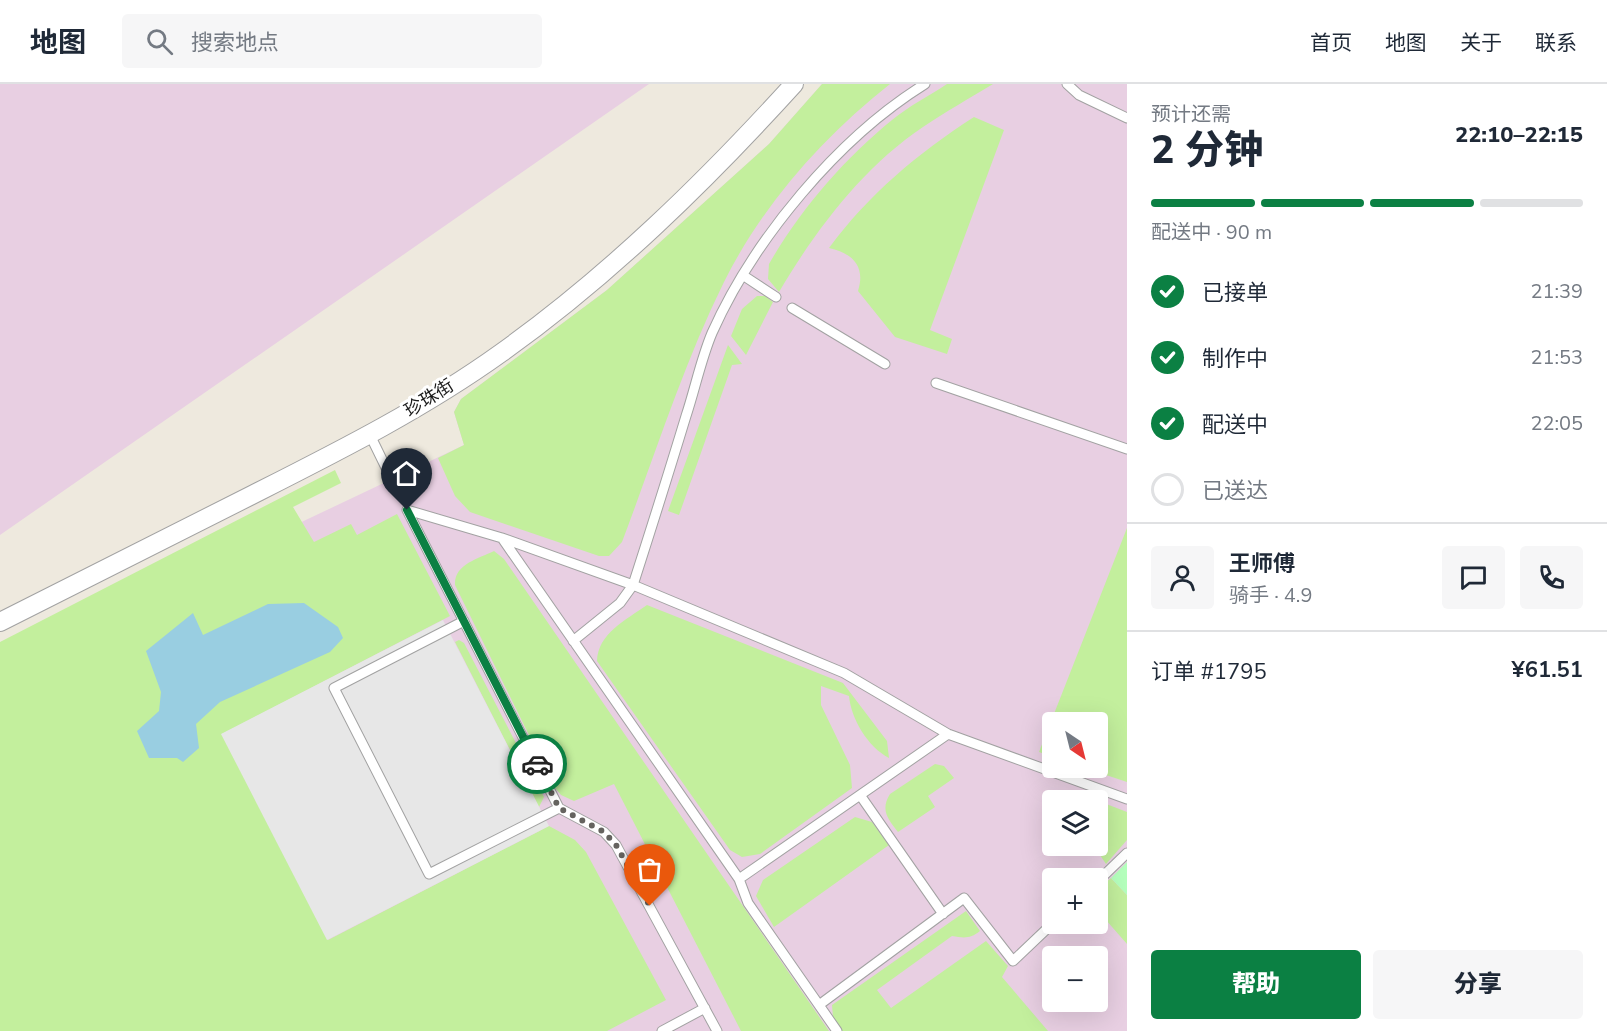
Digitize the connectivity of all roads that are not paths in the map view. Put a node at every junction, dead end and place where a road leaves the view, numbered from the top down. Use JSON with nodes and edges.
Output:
{"nodes":[{"id":1,"x":794,"y":84,"type":"edge"},
{"id":2,"x":926,"y":84,"type":"edge"},
{"id":3,"x":1067,"y":84,"type":"edge"},
{"id":4,"x":1127,"y":118,"type":"edge"},
{"id":5,"x":744,"y":276,"type":"junction"},
{"id":6,"x":776,"y":297,"type":"dead end"},
{"id":7,"x":792,"y":308,"type":"dead end"},
{"id":8,"x":885,"y":364,"type":"dead end"},
{"id":9,"x":936,"y":383,"type":"dead end"},
{"id":10,"x":370,"y":435,"type":"junction"},
{"id":11,"x":1127,"y":449,"type":"edge"},
{"id":12,"x":392,"y":480,"type":"dead end"},
{"id":13,"x":502,"y":538,"type":"junction"},
{"id":14,"x":633,"y":585,"type":"junction"},
{"id":15,"x":0,"y":621,"type":"edge"},
{"id":16,"x":464,"y":621,"type":"junction"},
{"id":17,"x":573,"y":641,"type":"junction"},
{"id":18,"x":948,"y":734,"type":"junction"},
{"id":19,"x":860,"y":795,"type":"junction"},
{"id":20,"x":1127,"y":799,"type":"edge"},
{"id":21,"x":559,"y":808,"type":"junction"},
{"id":22,"x":1127,"y":853,"type":"edge"},
{"id":23,"x":1108,"y":871,"type":"edge"},
{"id":24,"x":739,"y":879,"type":"junction"},
{"id":25,"x":943,"y":914,"type":"junction"},
{"id":26,"x":1042,"y":933,"type":"edge"},
{"id":27,"x":819,"y":1005,"type":"junction"},
{"id":28,"x":705,"y":1008,"type":"junction"},
{"id":29,"x":662,"y":1031,"type":"edge"},
{"id":30,"x":717,"y":1031,"type":"edge"},
{"id":31,"x":837,"y":1031,"type":"edge"}],
"edges":[{"from":1,"to":10,"type":"street","name":"珍珠街"},
{"from":2,"to":5,"type":"lane"},
{"from":3,"to":4,"type":"lane"},
{"from":5,"to":6,"type":"lane"},
{"from":5,"to":14,"type":"lane"},
{"from":7,"to":8,"type":"lane"},
{"from":9,"to":11,"type":"lane"},
{"from":10,"to":12,"type":"lane"},
{"from":10,"to":15,"type":"street","name":"珍珠街"},
{"from":13,"to":14,"type":"lane"},
{"from":13,"to":16,"type":"lane"},
{"from":13,"to":17,"type":"lane"},
{"from":14,"to":17,"type":"lane"},
{"from":14,"to":18,"type":"lane"},
{"from":16,"to":21,"type":"lane"},
{"from":16,"to":21,"type":"lane"},
{"from":17,"to":24,"type":"lane"},
{"from":18,"to":19,"type":"lane"},
{"from":18,"to":20,"type":"lane"},
{"from":19,"to":24,"type":"lane"},
{"from":19,"to":25,"type":"lane"},
{"from":21,"to":28,"type":"lane"},
{"from":22,"to":23,"type":"lane"},
{"from":24,"to":27,"type":"lane"},
{"from":25,"to":26,"type":"lane"},
{"from":25,"to":27,"type":"lane"},
{"from":27,"to":31,"type":"lane"},
{"from":28,"to":29,"type":"lane"},
{"from":28,"to":30,"type":"lane"}]}
